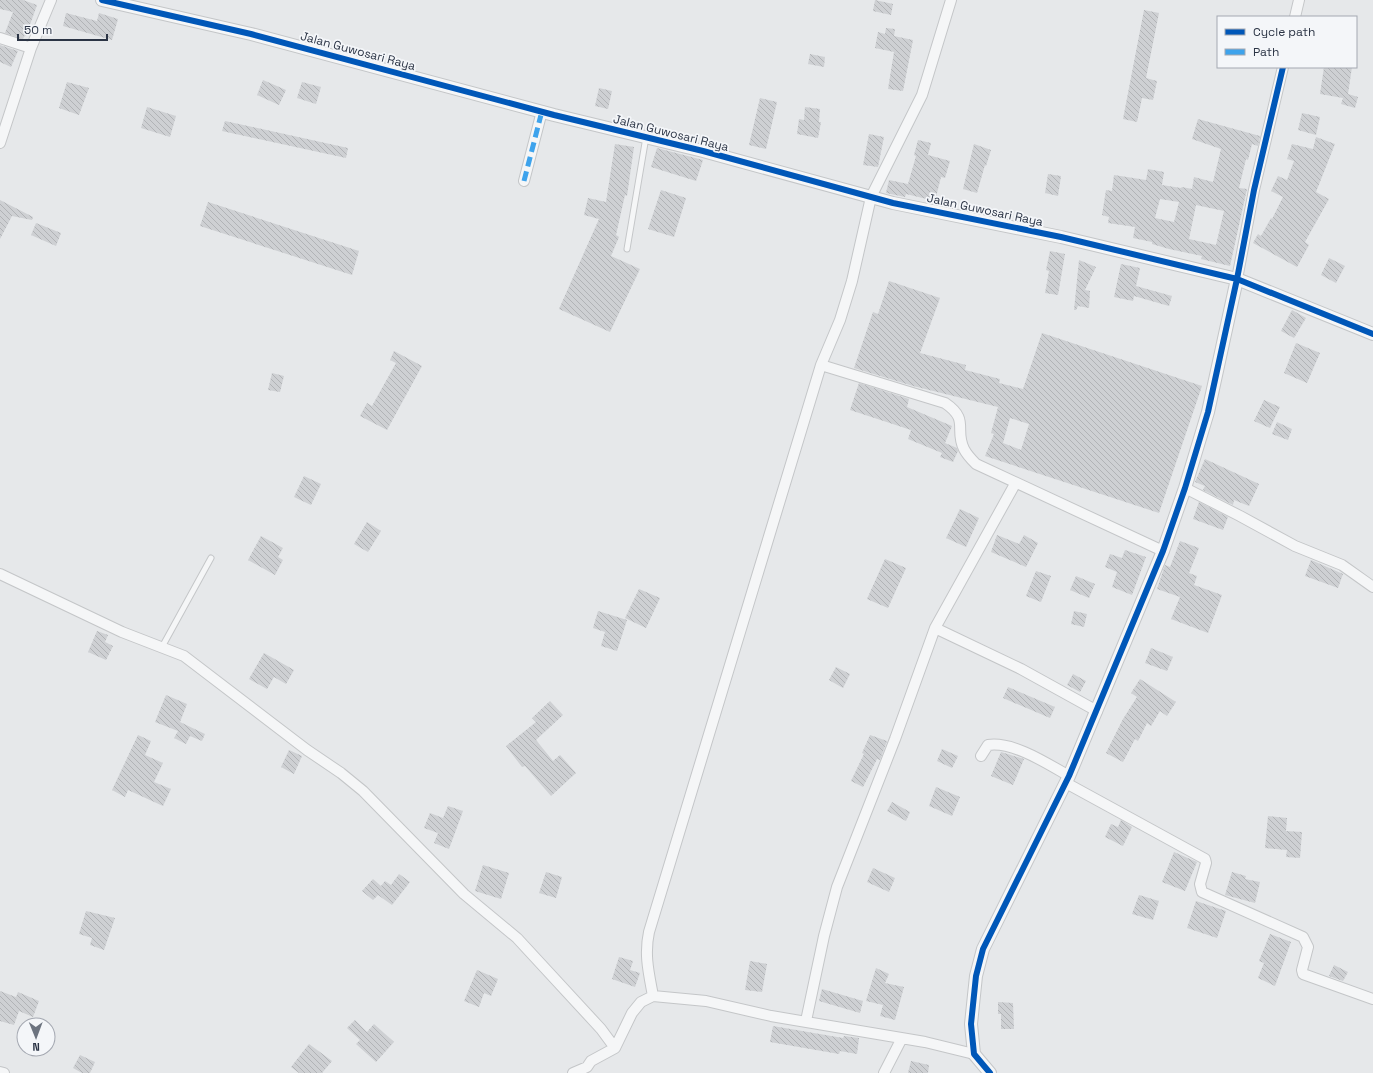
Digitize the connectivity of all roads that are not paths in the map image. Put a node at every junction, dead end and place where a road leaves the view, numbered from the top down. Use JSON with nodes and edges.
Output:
{"nodes":[{"id":1,"x":51,"y":0,"type":"edge"},
{"id":2,"x":102,"y":0,"type":"edge"},
{"id":3,"x":951,"y":0,"type":"edge"},
{"id":4,"x":1299,"y":0,"type":"edge"},
{"id":5,"x":1295,"y":16,"type":"edge"},
{"id":6,"x":0,"y":38,"type":"edge"},
{"id":7,"x":30,"y":48,"type":"junction"},
{"id":8,"x":1283,"y":68,"type":"edge"},
{"id":9,"x":542,"y":111,"type":"junction"},
{"id":10,"x":646,"y":137,"type":"junction"},
{"id":11,"x":0,"y":143,"type":"edge"},
{"id":12,"x":524,"y":181,"type":"dead end"},
{"id":13,"x":871,"y":197,"type":"junction"},
{"id":14,"x":627,"y":249,"type":"dead end"},
{"id":15,"x":1237,"y":279,"type":"junction"},
{"id":16,"x":1373,"y":334,"type":"edge"},
{"id":17,"x":821,"y":365,"type":"junction"},
{"id":18,"x":1015,"y":484,"type":"junction"},
{"id":19,"x":1185,"y":488,"type":"junction"},
{"id":20,"x":1163,"y":551,"type":"junction"},
{"id":21,"x":211,"y":558,"type":"dead end"},
{"id":22,"x":0,"y":574,"type":"edge"},
{"id":23,"x":1373,"y":587,"type":"edge"},
{"id":24,"x":935,"y":628,"type":"junction"},
{"id":25,"x":162,"y":647,"type":"junction"},
{"id":26,"x":1097,"y":711,"type":"junction"},
{"id":27,"x":981,"y":756,"type":"dead end"},
{"id":28,"x":1068,"y":779,"type":"junction"},
{"id":29,"x":653,"y":996,"type":"junction"},
{"id":30,"x":1373,"y":999,"type":"edge"},
{"id":31,"x":806,"y":1022,"type":"junction"},
{"id":32,"x":902,"y":1038,"type":"junction"},
{"id":33,"x":615,"y":1048,"type":"junction"},
{"id":34,"x":974,"y":1054,"type":"junction"},
{"id":35,"x":587,"y":1070,"type":"edge"},
{"id":36,"x":0,"y":1072,"type":"edge"},
{"id":37,"x":4,"y":1073,"type":"edge"},
{"id":38,"x":573,"y":1073,"type":"edge"},
{"id":39,"x":884,"y":1073,"type":"edge"},
{"id":40,"x":990,"y":1073,"type":"edge"}],
"edges":[{"from":1,"to":7,"type":"street"},
{"from":2,"to":9,"type":"street","name":"Jalan Guwosari Raya"},
{"from":3,"to":13,"type":"street"},
{"from":4,"to":5,"type":"street"},
{"from":6,"to":7,"type":"street"},
{"from":7,"to":11,"type":"street"},
{"from":8,"to":15,"type":"street"},
{"from":9,"to":10,"type":"street","name":"Jalan Guwosari Raya"},
{"from":9,"to":12,"type":"street"},
{"from":10,"to":13,"type":"street","name":"Jalan Guwosari Raya"},
{"from":10,"to":14,"type":"lane"},
{"from":13,"to":15,"type":"street","name":"Jalan Guwosari Raya"},
{"from":13,"to":17,"type":"street"},
{"from":15,"to":16,"type":"street","name":"Jalan Guwosari Raya"},
{"from":15,"to":19,"type":"street"},
{"from":17,"to":18,"type":"street"},
{"from":17,"to":29,"type":"street"},
{"from":18,"to":20,"type":"street"},
{"from":18,"to":24,"type":"street"},
{"from":19,"to":20,"type":"street"},
{"from":19,"to":23,"type":"street"},
{"from":20,"to":26,"type":"street"},
{"from":21,"to":25,"type":"lane"},
{"from":22,"to":25,"type":"street"},
{"from":24,"to":26,"type":"street"},
{"from":24,"to":31,"type":"street"},
{"from":25,"to":33,"type":"street"},
{"from":26,"to":28,"type":"street"},
{"from":27,"to":28,"type":"street"},
{"from":28,"to":30,"type":"street"},
{"from":28,"to":34,"type":"street"},
{"from":29,"to":31,"type":"street"},
{"from":29,"to":33,"type":"street"},
{"from":31,"to":32,"type":"street"},
{"from":32,"to":34,"type":"street"},
{"from":32,"to":39,"type":"street"},
{"from":33,"to":35,"type":"street"},
{"from":34,"to":40,"type":"street"},
{"from":35,"to":38,"type":"street"},
{"from":36,"to":37,"type":"street"}]}
